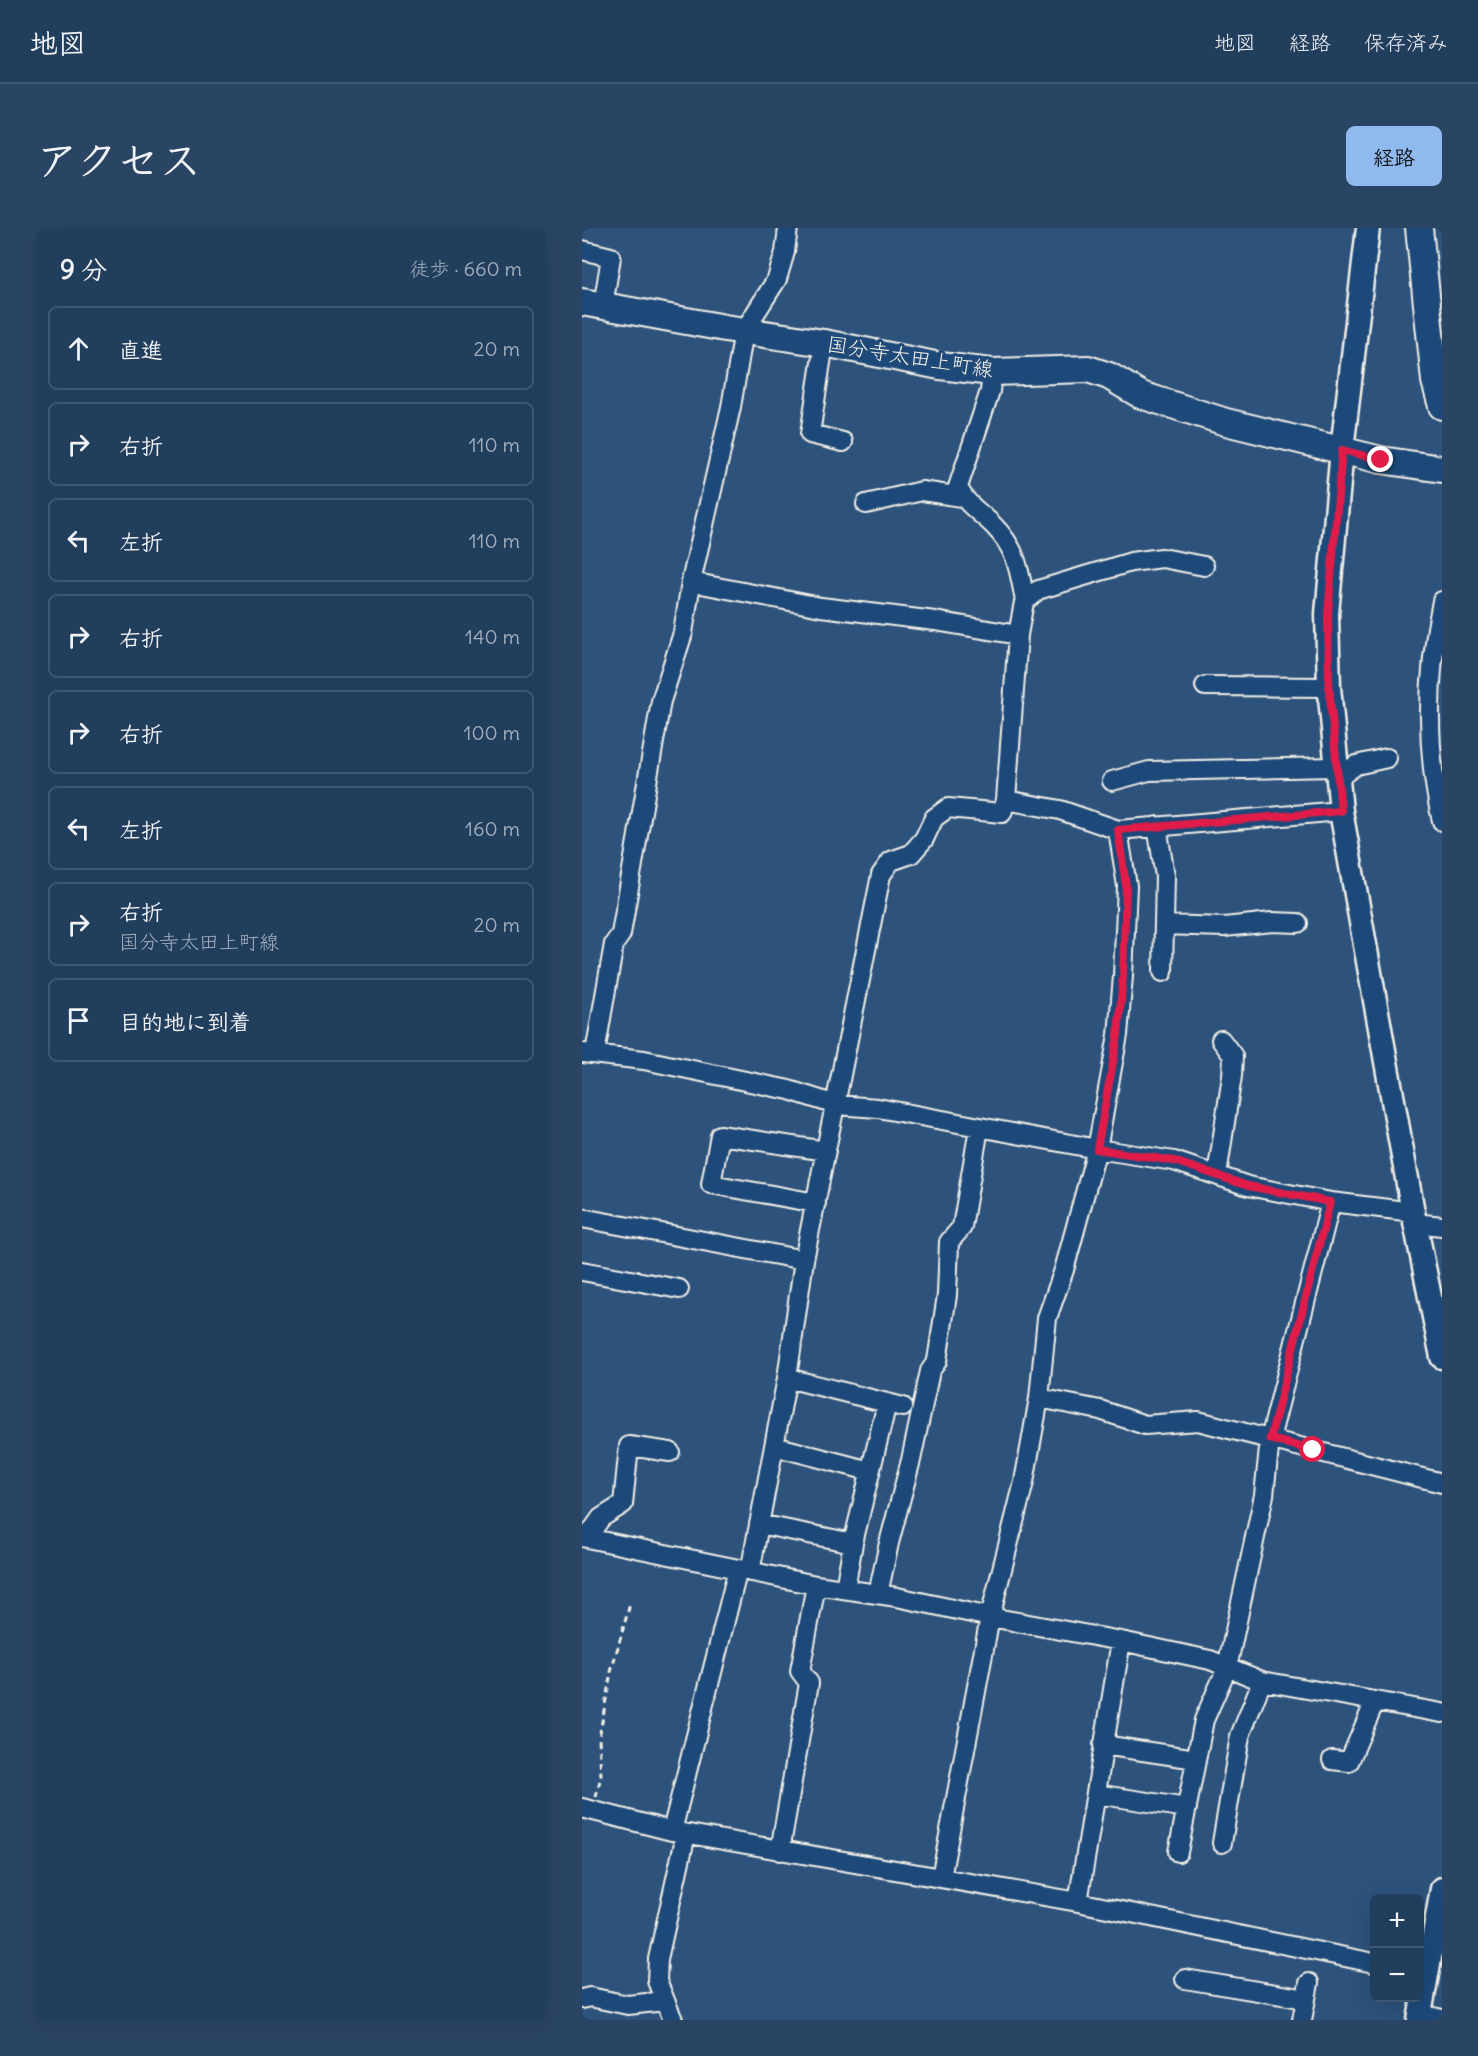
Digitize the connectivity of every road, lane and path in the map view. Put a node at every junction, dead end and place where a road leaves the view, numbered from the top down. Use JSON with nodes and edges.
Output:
{"nodes":[{"id":1,"x":788,"y":228,"type":"edge"},
{"id":2,"x":1368,"y":228,"type":"edge"},
{"id":3,"x":1419,"y":228,"type":"edge"},
{"id":4,"x":582,"y":250,"type":"edge"},
{"id":5,"x":593,"y":304,"type":"edge"},
{"id":6,"x":744,"y":331,"type":"junction"},
{"id":7,"x":824,"y":343,"type":"junction"},
{"id":8,"x":992,"y":372,"type":"junction"},
{"id":9,"x":1442,"y":406,"type":"edge"},
{"id":10,"x":843,"y":442,"type":"dead end"},
{"id":11,"x":1342,"y":450,"type":"junction"},
{"id":12,"x":1442,"y":469,"type":"edge"},
{"id":13,"x":962,"y":497,"type":"junction"},
{"id":14,"x":866,"y":504,"type":"dead end"},
{"id":15,"x":1204,"y":566,"type":"dead end"},
{"id":16,"x":691,"y":582,"type":"junction"},
{"id":17,"x":1442,"y":600,"type":"edge"},
{"id":18,"x":1025,"y":601,"type":"junction"},
{"id":19,"x":1018,"y":635,"type":"junction"},
{"id":20,"x":1205,"y":686,"type":"dead end"},
{"id":21,"x":1329,"y":687,"type":"junction"},
{"id":22,"x":1387,"y":758,"type":"dead end"},
{"id":23,"x":1336,"y":773,"type":"junction"},
{"id":24,"x":1112,"y":781,"type":"dead end"},
{"id":25,"x":1006,"y":800,"type":"junction"},
{"id":26,"x":1341,"y":811,"type":"junction"},
{"id":27,"x":1442,"y":821,"type":"edge"},
{"id":28,"x":1157,"y":826,"type":"junction"},
{"id":29,"x":1118,"y":830,"type":"junction"},
{"id":30,"x":1298,"y":923,"type":"dead end"},
{"id":31,"x":1164,"y":925,"type":"junction"},
{"id":32,"x":1163,"y":972,"type":"dead end"},
{"id":33,"x":1221,"y":1040,"type":"dead end"},
{"id":34,"x":588,"y":1053,"type":"edge"},
{"id":35,"x":836,"y":1105,"type":"junction"},
{"id":36,"x":979,"y":1128,"type":"junction"},
{"id":37,"x":1097,"y":1149,"type":"junction"},
{"id":38,"x":826,"y":1152,"type":"junction"},
{"id":39,"x":1217,"y":1175,"type":"junction"},
{"id":40,"x":1330,"y":1202,"type":"junction"},
{"id":41,"x":816,"y":1203,"type":"junction"},
{"id":42,"x":1414,"y":1217,"type":"junction"},
{"id":43,"x":582,"y":1218,"type":"edge"},
{"id":44,"x":1442,"y":1226,"type":"edge"},
{"id":45,"x":804,"y":1260,"type":"junction"},
{"id":46,"x":582,"y":1271,"type":"edge"},
{"id":47,"x":679,"y":1289,"type":"dead end"},
{"id":48,"x":1442,"y":1357,"type":"edge"},
{"id":49,"x":787,"y":1378,"type":"junction"},
{"id":50,"x":1039,"y":1398,"type":"junction"},
{"id":51,"x":1270,"y":1439,"type":"junction"},
{"id":52,"x":774,"y":1446,"type":"junction"},
{"id":53,"x":670,"y":1452,"type":"dead end"},
{"id":54,"x":870,"y":1471,"type":"junction"},
{"id":55,"x":1442,"y":1483,"type":"edge"},
{"id":56,"x":759,"y":1524,"type":"junction"},
{"id":57,"x":585,"y":1538,"type":"edge"},
{"id":58,"x":854,"y":1543,"type":"junction"},
{"id":59,"x":744,"y":1570,"type":"junction"},
{"id":60,"x":816,"y":1585,"type":"junction"},
{"id":61,"x":845,"y":1589,"type":"junction"},
{"id":62,"x":878,"y":1594,"type":"junction"},
{"id":63,"x":630,"y":1604,"type":"dead end"},
{"id":64,"x":990,"y":1617,"type":"junction"},
{"id":65,"x":1121,"y":1641,"type":"junction"},
{"id":66,"x":1227,"y":1668,"type":"junction"},
{"id":67,"x":1262,"y":1681,"type":"junction"},
{"id":68,"x":1375,"y":1701,"type":"junction"},
{"id":69,"x":1442,"y":1713,"type":"edge"},
{"id":70,"x":1103,"y":1745,"type":"junction"},
{"id":71,"x":1196,"y":1759,"type":"junction"},
{"id":72,"x":1332,"y":1760,"type":"dead end"},
{"id":73,"x":1095,"y":1794,"type":"junction"},
{"id":74,"x":1187,"y":1808,"type":"junction"},
{"id":75,"x":587,"y":1809,"type":"edge"},
{"id":76,"x":679,"y":1832,"type":"junction"},
{"id":77,"x":1222,"y":1843,"type":"dead end"},
{"id":78,"x":780,"y":1851,"type":"junction"},
{"id":79,"x":1178,"y":1852,"type":"dead end"},
{"id":80,"x":941,"y":1878,"type":"junction"},
{"id":81,"x":1442,"y":1889,"type":"edge"},
{"id":82,"x":1078,"y":1902,"type":"junction"},
{"id":83,"x":1370,"y":1962,"type":"edge"},
{"id":84,"x":1429,"y":1976,"type":"edge"},
{"id":85,"x":1185,"y":1979,"type":"dead end"},
{"id":86,"x":582,"y":1999,"type":"edge"},
{"id":87,"x":665,"y":2001,"type":"junction"},
{"id":88,"x":1419,"y":2017,"type":"edge"},
{"id":89,"x":1442,"y":2019,"type":"edge"},
{"id":90,"x":673,"y":2020,"type":"edge"},
{"id":91,"x":1302,"y":2020,"type":"edge"}],
"edges":[{"from":1,"to":6,"type":"street"},
{"from":2,"to":11,"type":"street"},
{"from":3,"to":9,"type":"main road"},
{"from":4,"to":5,"type":"street"},
{"from":5,"to":6,"type":"main road","name":"国分寺太田上町線"},
{"from":6,"to":7,"type":"main road","name":"国分寺太田上町線"},
{"from":6,"to":16,"type":"street"},
{"from":7,"to":8,"type":"main road","name":"国分寺太田上町線"},
{"from":7,"to":10,"type":"street"},
{"from":8,"to":11,"type":"main road","name":"国分寺太田上町線"},
{"from":8,"to":13,"type":"street"},
{"from":11,"to":12,"type":"main road","name":"国分寺太田上町線"},
{"from":11,"to":21,"type":"street"},
{"from":13,"to":14,"type":"street"},
{"from":13,"to":18,"type":"street"},
{"from":15,"to":18,"type":"street"},
{"from":16,"to":19,"type":"street"},
{"from":16,"to":34,"type":"street"},
{"from":17,"to":27,"type":"street"},
{"from":18,"to":19,"type":"street"},
{"from":19,"to":25,"type":"street"},
{"from":20,"to":21,"type":"street"},
{"from":21,"to":23,"type":"street"},
{"from":22,"to":23,"type":"street"},
{"from":23,"to":24,"type":"street"},
{"from":23,"to":26,"type":"street"},
{"from":25,"to":29,"type":"street"},
{"from":25,"to":35,"type":"street"},
{"from":26,"to":28,"type":"street"},
{"from":26,"to":42,"type":"street"},
{"from":28,"to":29,"type":"street"},
{"from":28,"to":31,"type":"street"},
{"from":29,"to":37,"type":"street"},
{"from":30,"to":31,"type":"street"},
{"from":31,"to":32,"type":"street"},
{"from":33,"to":39,"type":"street"},
{"from":34,"to":35,"type":"street"},
{"from":35,"to":36,"type":"street"},
{"from":35,"to":38,"type":"street"},
{"from":36,"to":37,"type":"street"},
{"from":36,"to":62,"type":"street"},
{"from":37,"to":39,"type":"street"},
{"from":37,"to":50,"type":"street"},
{"from":38,"to":41,"type":"street"},
{"from":38,"to":41,"type":"street"},
{"from":39,"to":40,"type":"street"},
{"from":40,"to":42,"type":"street"},
{"from":40,"to":51,"type":"street"},
{"from":41,"to":45,"type":"street"},
{"from":42,"to":44,"type":"street"},
{"from":42,"to":48,"type":"street"},
{"from":43,"to":45,"type":"street"},
{"from":45,"to":49,"type":"street"},
{"from":46,"to":47,"type":"street"},
{"from":49,"to":52,"type":"street"},
{"from":49,"to":54,"type":"street"},
{"from":50,"to":51,"type":"street"},
{"from":50,"to":64,"type":"street"},
{"from":51,"to":55,"type":"street"},
{"from":51,"to":66,"type":"street"},
{"from":52,"to":54,"type":"street"},
{"from":52,"to":56,"type":"street"},
{"from":53,"to":57,"type":"street"},
{"from":54,"to":58,"type":"street"},
{"from":56,"to":58,"type":"street"},
{"from":56,"to":59,"type":"street"},
{"from":57,"to":59,"type":"street"},
{"from":58,"to":61,"type":"street"},
{"from":59,"to":60,"type":"street"},
{"from":59,"to":76,"type":"street"},
{"from":60,"to":61,"type":"street"},
{"from":60,"to":78,"type":"street"},
{"from":61,"to":62,"type":"street"},
{"from":62,"to":64,"type":"street"},
{"from":63,"to":75,"type":"path"},
{"from":64,"to":65,"type":"street"},
{"from":64,"to":80,"type":"street"},
{"from":65,"to":66,"type":"street"},
{"from":65,"to":70,"type":"street"},
{"from":66,"to":67,"type":"street"},
{"from":66,"to":71,"type":"street"},
{"from":67,"to":68,"type":"street"},
{"from":67,"to":77,"type":"street"},
{"from":68,"to":69,"type":"street"},
{"from":68,"to":72,"type":"street"},
{"from":70,"to":71,"type":"street"},
{"from":70,"to":73,"type":"street"},
{"from":71,"to":74,"type":"street"},
{"from":73,"to":74,"type":"street"},
{"from":73,"to":82,"type":"street"},
{"from":74,"to":79,"type":"street"},
{"from":75,"to":76,"type":"street"},
{"from":76,"to":78,"type":"street"},
{"from":76,"to":87,"type":"street"},
{"from":78,"to":80,"type":"street"},
{"from":80,"to":82,"type":"street"},
{"from":81,"to":84,"type":"street"},
{"from":82,"to":83,"type":"street"},
{"from":84,"to":88,"type":"street"},
{"from":85,"to":91,"type":"street"},
{"from":86,"to":87,"type":"street"},
{"from":87,"to":90,"type":"street"},
{"from":88,"to":89,"type":"street"}]}
